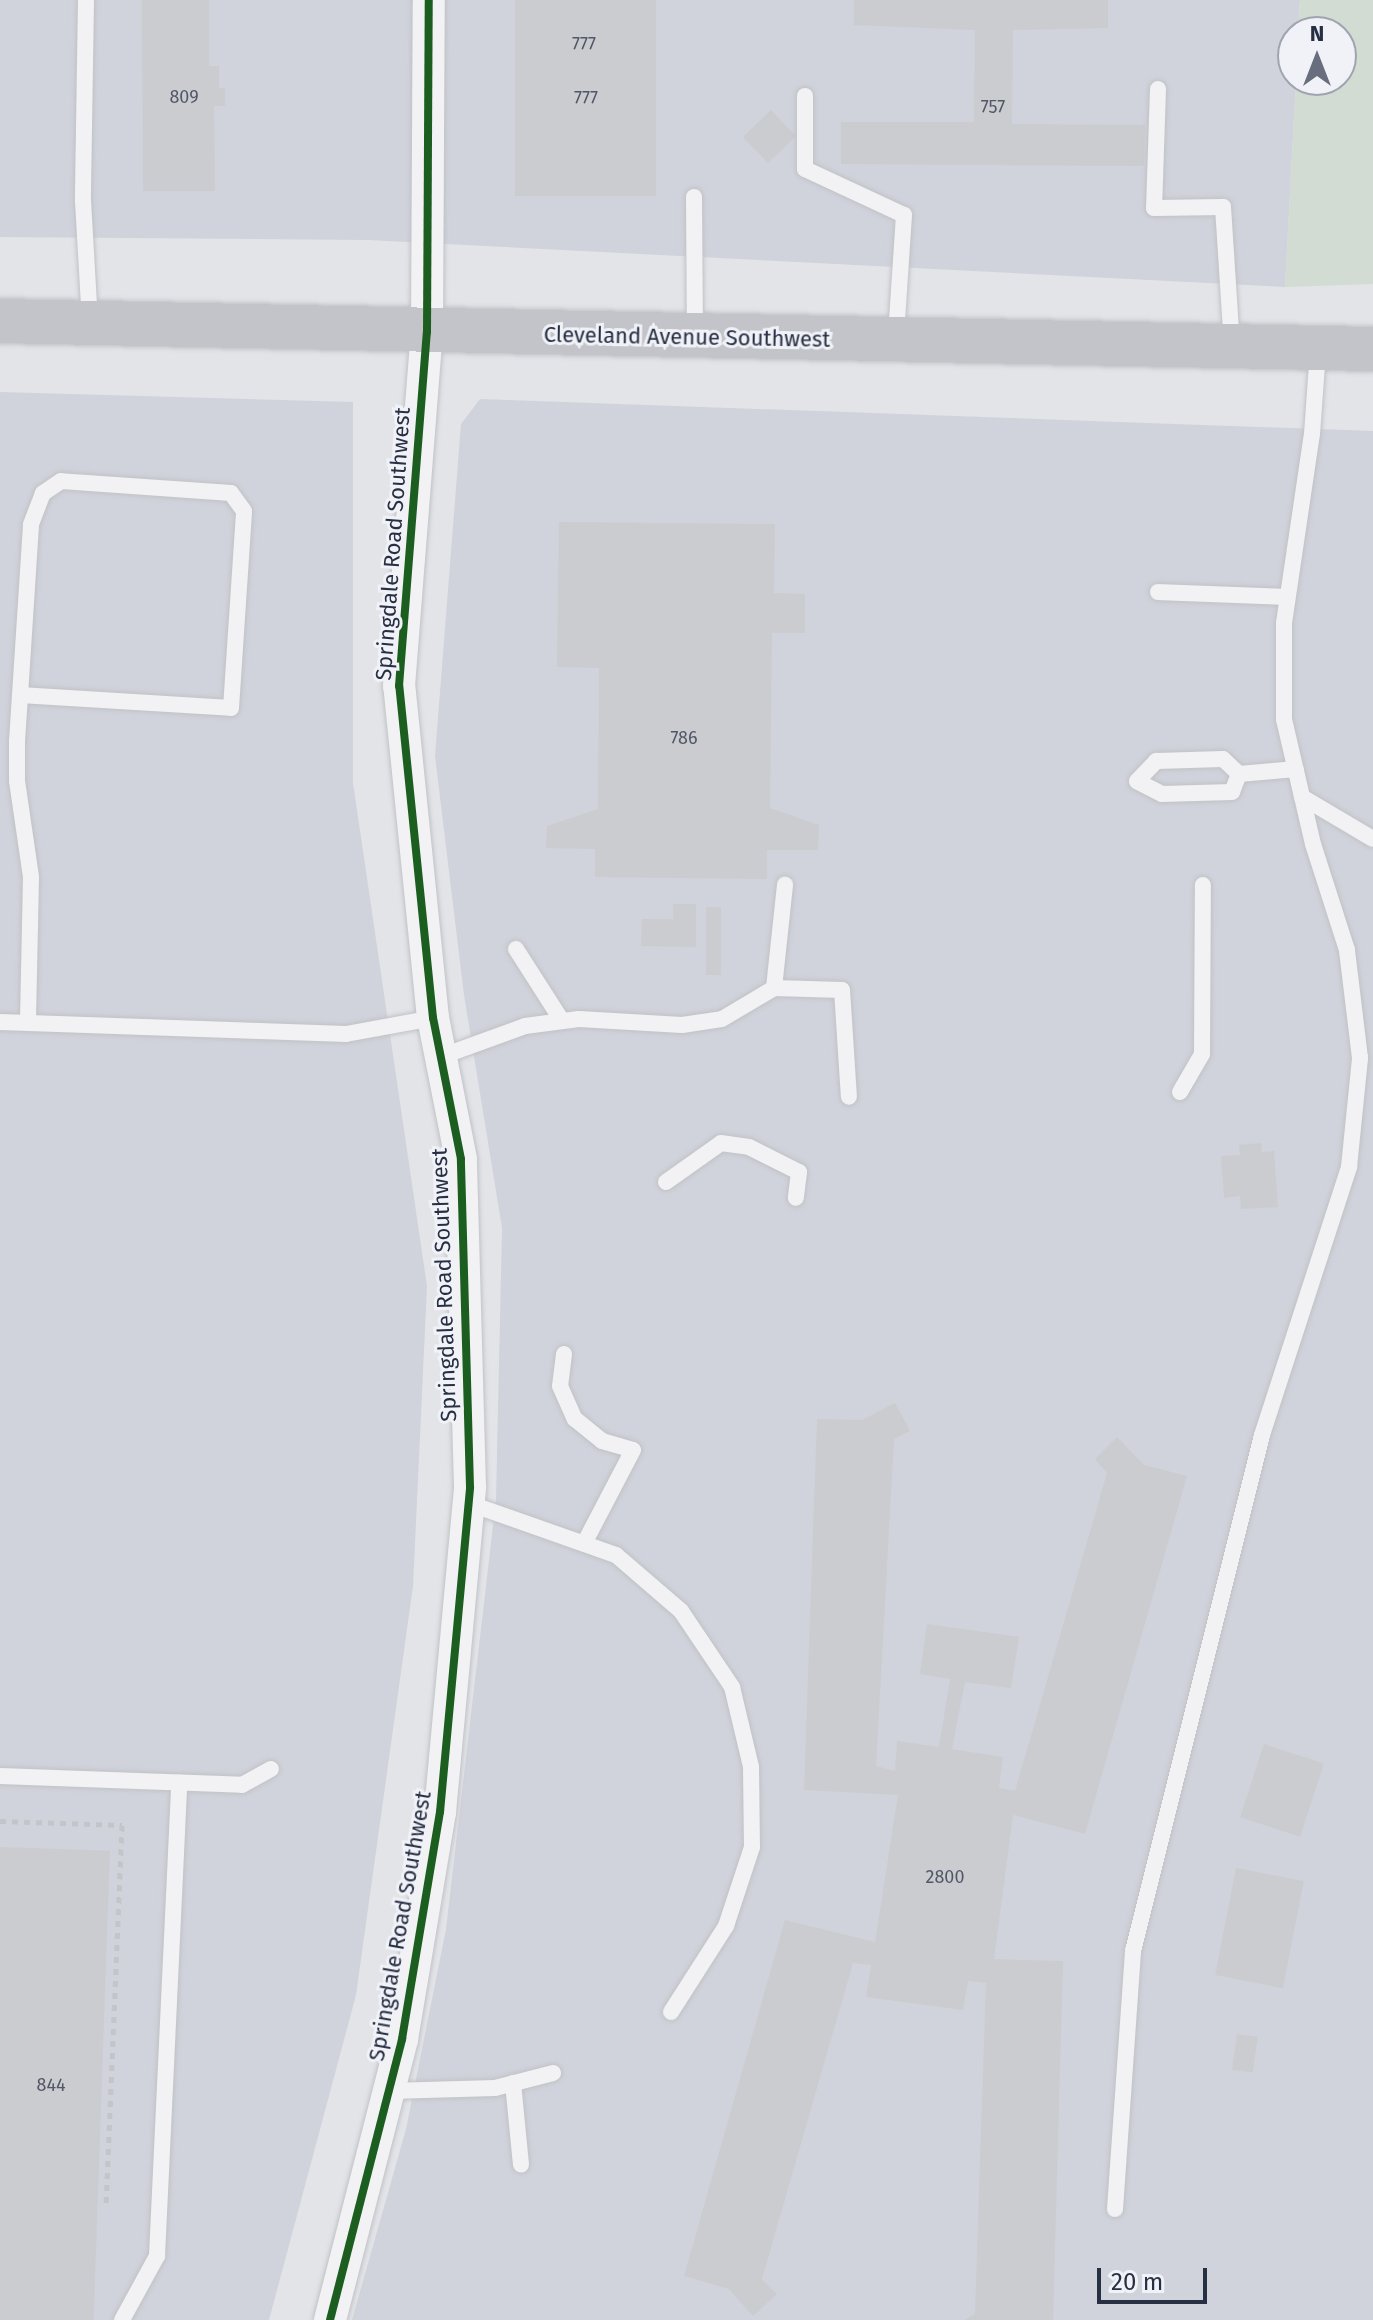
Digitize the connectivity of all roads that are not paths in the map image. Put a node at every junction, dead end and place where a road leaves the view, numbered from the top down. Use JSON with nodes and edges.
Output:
{"nodes":[{"id":1,"x":86,"y":0,"type":"edge"},
{"id":2,"x":429,"y":0,"type":"edge"},
{"id":3,"x":1158,"y":89,"type":"dead end"},
{"id":4,"x":805,"y":96,"type":"dead end"},
{"id":5,"x":694,"y":197,"type":"dead end"},
{"id":6,"x":0,"y":321,"type":"edge"},
{"id":7,"x":90,"y":323,"type":"junction"},
{"id":8,"x":427,"y":332,"type":"junction"},
{"id":9,"x":695,"y":337,"type":"junction"},
{"id":10,"x":896,"y":342,"type":"junction"},
{"id":11,"x":1232,"y":349,"type":"junction"},
{"id":12,"x":1373,"y":349,"type":"edge"},
{"id":13,"x":1318,"y":351,"type":"junction"},
{"id":14,"x":1158,"y":592,"type":"dead end"},
{"id":15,"x":1287,"y":597,"type":"junction"},
{"id":16,"x":20,"y":695,"type":"junction"},
{"id":17,"x":1296,"y":769,"type":"junction"},
{"id":18,"x":1239,"y":774,"type":"junction"},
{"id":19,"x":1302,"y":797,"type":"junction"},
{"id":20,"x":1373,"y":839,"type":"edge"},
{"id":21,"x":785,"y":885,"type":"dead end"},
{"id":22,"x":1203,"y":885,"type":"dead end"},
{"id":23,"x":516,"y":949,"type":"dead end"},
{"id":24,"x":774,"y":988,"type":"junction"},
{"id":25,"x":433,"y":1018,"type":"junction"},
{"id":26,"x":562,"y":1021,"type":"junction"},
{"id":27,"x":0,"y":1022,"type":"edge"},
{"id":28,"x":28,"y":1023,"type":"junction"},
{"id":29,"x":440,"y":1057,"type":"junction"},
{"id":30,"x":1180,"y":1092,"type":"dead end"},
{"id":31,"x":849,"y":1097,"type":"dead end"},
{"id":32,"x":666,"y":1182,"type":"dead end"},
{"id":33,"x":796,"y":1198,"type":"dead end"},
{"id":34,"x":564,"y":1354,"type":"dead end"},
{"id":35,"x":468,"y":1503,"type":"junction"},
{"id":36,"x":585,"y":1542,"type":"junction"},
{"id":37,"x":271,"y":1769,"type":"dead end"},
{"id":38,"x":0,"y":1776,"type":"edge"},
{"id":39,"x":179,"y":1783,"type":"junction"},
{"id":40,"x":671,"y":2012,"type":"dead end"},
{"id":41,"x":553,"y":2073,"type":"dead end"},
{"id":42,"x":513,"y":2083,"type":"junction"},
{"id":43,"x":389,"y":2091,"type":"junction"},
{"id":44,"x":521,"y":2165,"type":"dead end"},
{"id":45,"x":1115,"y":2209,"type":"dead end"},
{"id":46,"x":122,"y":2320,"type":"edge"},
{"id":47,"x":330,"y":2320,"type":"edge"}],
"edges":[{"from":1,"to":7,"type":"lane"},
{"from":2,"to":8,"type":"street","name":"Springdale Road Southwest"},
{"from":3,"to":11,"type":"lane"},
{"from":4,"to":10,"type":"lane"},
{"from":5,"to":9,"type":"lane"},
{"from":6,"to":7,"type":"main road","name":"Cleveland Avenue Southwest"},
{"from":7,"to":8,"type":"main road","name":"Cleveland Avenue Southwest"},
{"from":8,"to":9,"type":"main road","name":"Cleveland Avenue Southwest"},
{"from":8,"to":25,"type":"street","name":"Springdale Road Southwest"},
{"from":9,"to":10,"type":"main road","name":"Cleveland Avenue Southwest"},
{"from":10,"to":11,"type":"main road","name":"Cleveland Avenue Southwest"},
{"from":11,"to":13,"type":"main road","name":"Cleveland Avenue Southwest"},
{"from":12,"to":13,"type":"main road","name":"Cleveland Avenue Southwest"},
{"from":13,"to":15,"type":"lane"},
{"from":14,"to":15,"type":"lane"},
{"from":15,"to":17,"type":"lane"},
{"from":16,"to":16,"type":"lane"},
{"from":16,"to":28,"type":"lane"},
{"from":17,"to":18,"type":"lane"},
{"from":17,"to":19,"type":"lane"},
{"from":18,"to":18,"type":"lane"},
{"from":19,"to":20,"type":"lane"},
{"from":19,"to":45,"type":"lane"},
{"from":21,"to":24,"type":"lane"},
{"from":22,"to":30,"type":"lane"},
{"from":23,"to":26,"type":"lane"},
{"from":24,"to":26,"type":"lane"},
{"from":24,"to":31,"type":"lane"},
{"from":25,"to":28,"type":"lane"},
{"from":25,"to":29,"type":"street","name":"Springdale Road Southwest"},
{"from":26,"to":29,"type":"lane"},
{"from":27,"to":28,"type":"lane"},
{"from":29,"to":35,"type":"street","name":"Springdale Road Southwest"},
{"from":32,"to":33,"type":"lane"},
{"from":34,"to":36,"type":"lane"},
{"from":35,"to":36,"type":"lane"},
{"from":35,"to":43,"type":"street","name":"Springdale Road Southwest"},
{"from":36,"to":40,"type":"lane"},
{"from":37,"to":39,"type":"lane"},
{"from":38,"to":39,"type":"lane"},
{"from":39,"to":46,"type":"lane"},
{"from":41,"to":42,"type":"lane"},
{"from":42,"to":43,"type":"lane"},
{"from":42,"to":44,"type":"lane"},
{"from":43,"to":47,"type":"street","name":"Springdale Road Southwest"}]}
